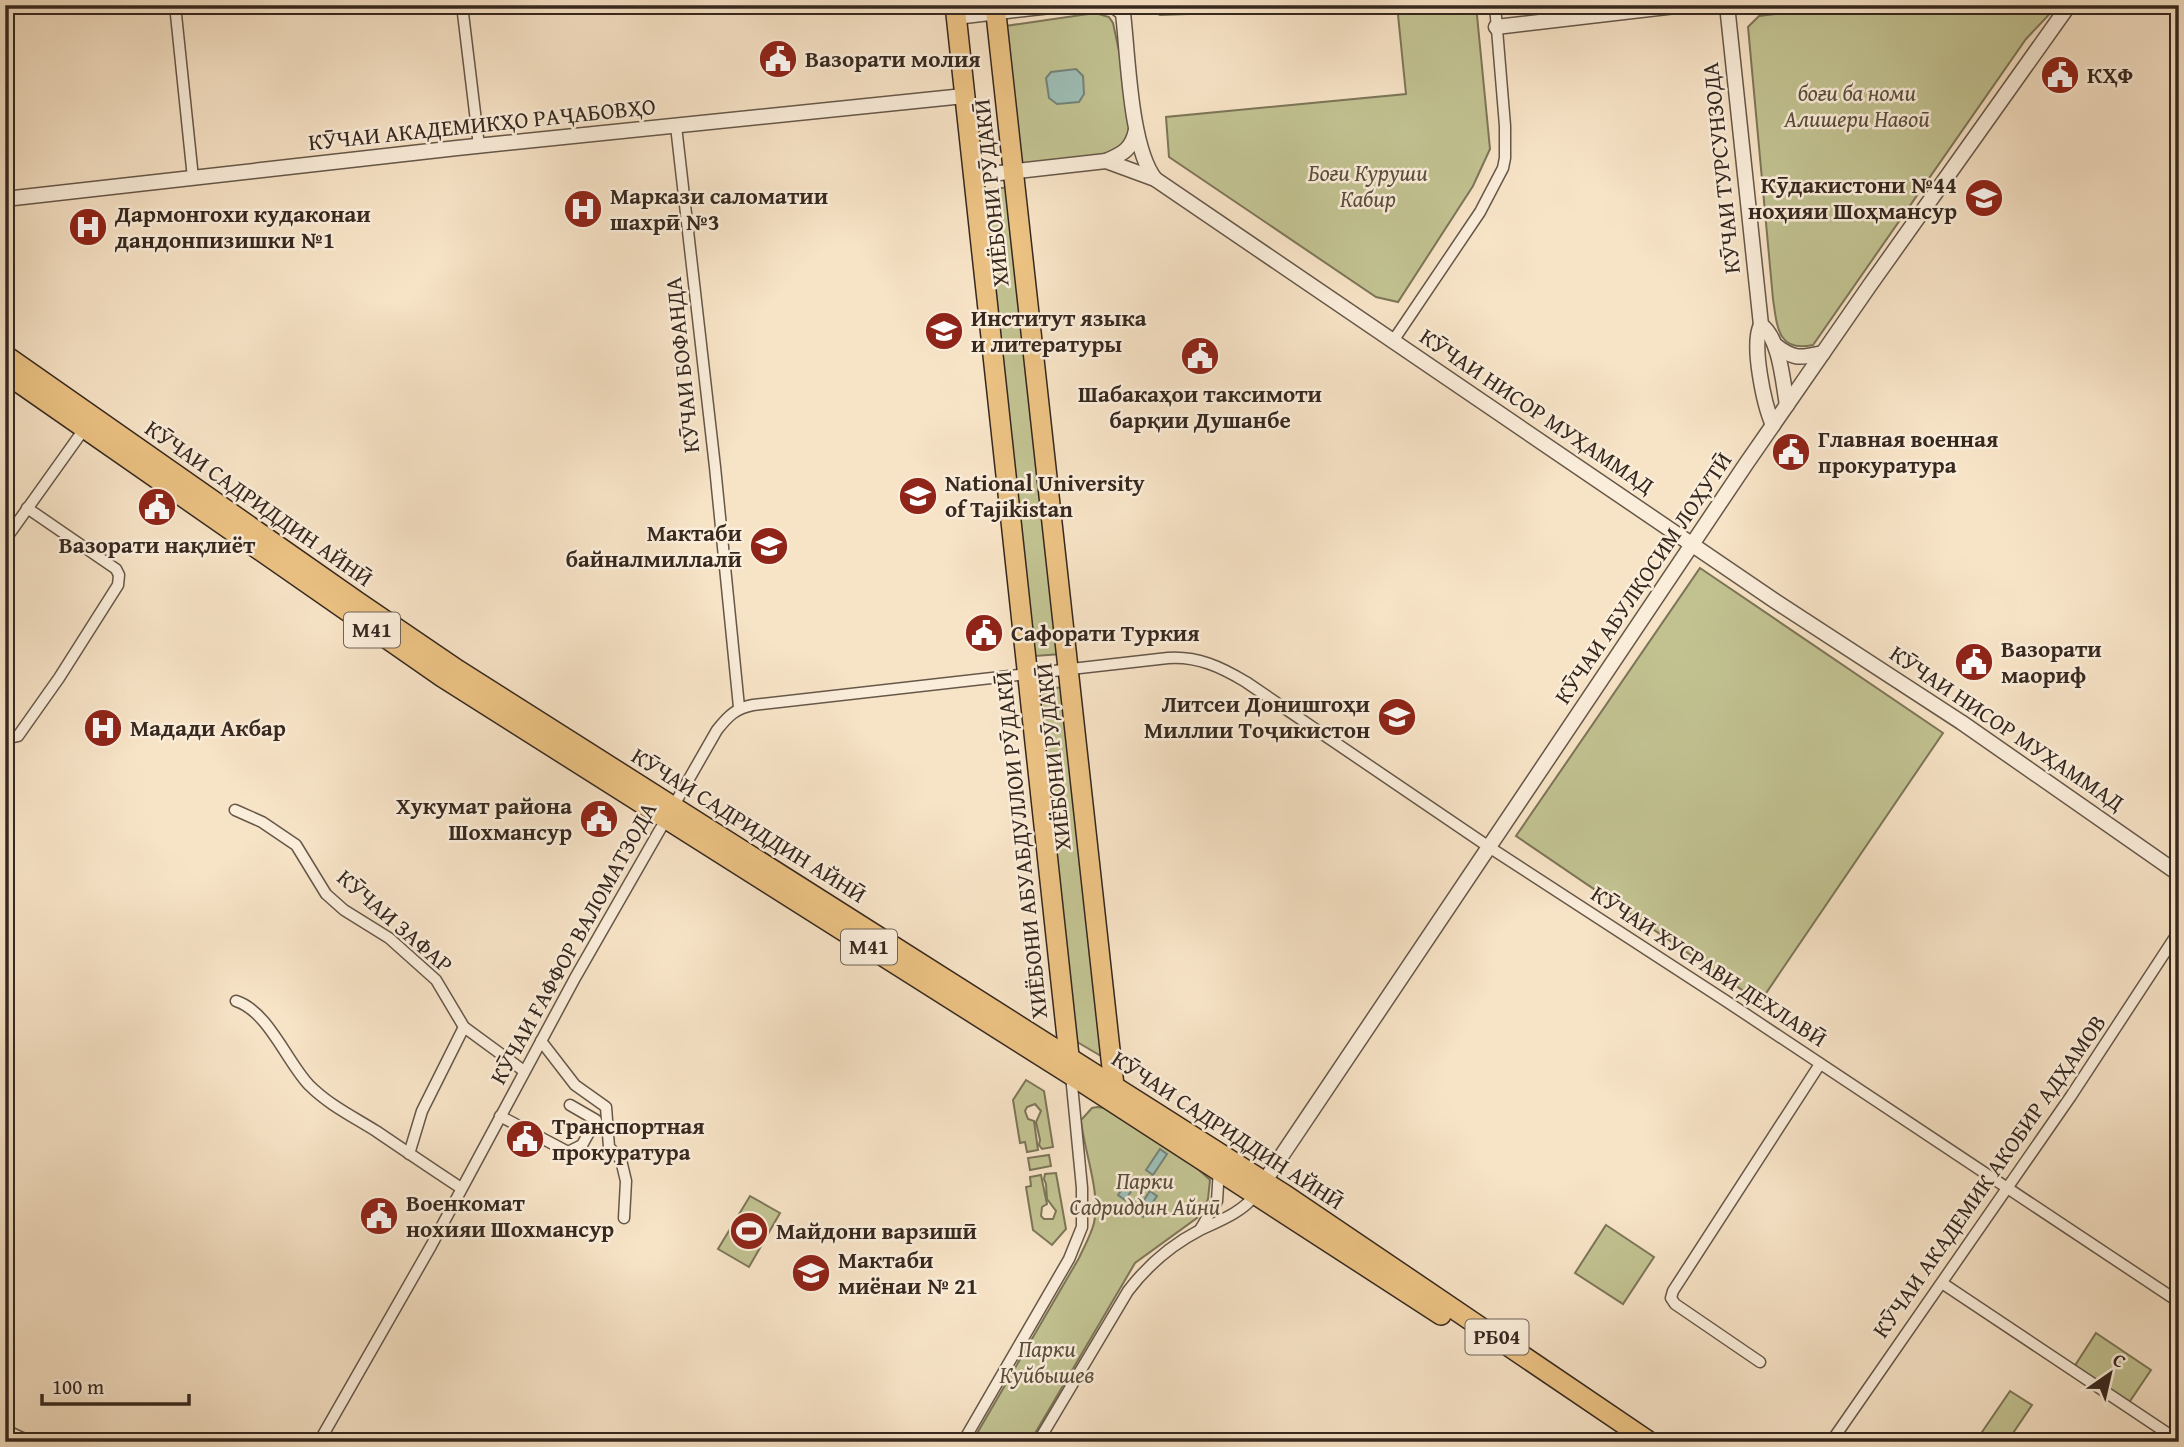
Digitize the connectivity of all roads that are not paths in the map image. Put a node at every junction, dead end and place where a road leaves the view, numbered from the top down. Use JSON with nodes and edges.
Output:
{"nodes":[{"id":1,"x":176,"y":5,"type":"edge"},
{"id":2,"x":462,"y":5,"type":"edge"},
{"id":3,"x":1059,"y":5,"type":"edge"},
{"id":4,"x":1494,"y":5,"type":"edge"},
{"id":5,"x":1684,"y":5,"type":"edge"},
{"id":6,"x":1727,"y":5,"type":"edge"},
{"id":7,"x":2066,"y":7,"type":"edge"},
{"id":8,"x":1119,"y":8,"type":"edge"},
{"id":9,"x":995,"y":9,"type":"edge"},
{"id":10,"x":955,"y":11,"type":"edge"},
{"id":11,"x":1496,"y":27,"type":"junction"},
{"id":12,"x":964,"y":96,"type":"junction"},
{"id":13,"x":676,"y":126,"type":"junction"},
{"id":14,"x":1136,"y":130,"type":"junction"},
{"id":15,"x":479,"y":146,"type":"junction"},
{"id":16,"x":1107,"y":162,"type":"junction"},
{"id":17,"x":1013,"y":172,"type":"junction"},
{"id":18,"x":973,"y":176,"type":"junction"},
{"id":19,"x":193,"y":178,"type":"junction"},
{"id":20,"x":1154,"y":179,"type":"junction"},
{"id":21,"x":5,"y":199,"type":"edge"},
{"id":22,"x":1761,"y":325,"type":"junction"},
{"id":23,"x":1392,"y":341,"type":"junction"},
{"id":24,"x":1775,"y":345,"type":"junction"},
{"id":25,"x":1823,"y":353,"type":"junction"},
{"id":26,"x":5,"y":355,"type":"edge"},
{"id":27,"x":5,"y":373,"type":"edge"},
{"id":28,"x":1787,"y":405,"type":"junction"},
{"id":29,"x":89,"y":423,"type":"junction"},
{"id":30,"x":1773,"y":425,"type":"junction"},
{"id":31,"x":27,"y":508,"type":"junction"},
{"id":32,"x":5,"y":540,"type":"edge"},
{"id":33,"x":1693,"y":544,"type":"junction"},
{"id":34,"x":1069,"y":670,"type":"junction"},
{"id":35,"x":1027,"y":676,"type":"junction"},
{"id":36,"x":739,"y":707,"type":"junction"},
{"id":37,"x":5,"y":739,"type":"edge"},
{"id":38,"x":235,"y":810,"type":"dead end"},
{"id":39,"x":670,"y":813,"type":"junction"},
{"id":40,"x":1489,"y":847,"type":"junction"},
{"id":41,"x":2179,"y":874,"type":"edge"},
{"id":42,"x":2179,"y":931,"type":"edge"},
{"id":43,"x":236,"y":1001,"type":"dead end"},
{"id":44,"x":464,"y":1027,"type":"junction"},
{"id":45,"x":541,"y":1041,"type":"junction"},
{"id":46,"x":1821,"y":1064,"type":"junction"},
{"id":47,"x":1070,"y":1066,"type":"junction"},
{"id":48,"x":524,"y":1070,"type":"junction"},
{"id":49,"x":1114,"y":1086,"type":"junction"},
{"id":50,"x":570,"y":1105,"type":"dead end"},
{"id":51,"x":500,"y":1116,"type":"junction"},
{"id":52,"x":409,"y":1154,"type":"junction"},
{"id":53,"x":1219,"y":1162,"type":"junction"},
{"id":54,"x":2006,"y":1187,"type":"junction"},
{"id":55,"x":461,"y":1188,"type":"junction"},
{"id":56,"x":1259,"y":1189,"type":"junction"},
{"id":57,"x":624,"y":1218,"type":"dead end"},
{"id":58,"x":1199,"y":1231,"type":"junction"},
{"id":59,"x":1340,"y":1240,"type":"junction"},
{"id":60,"x":1942,"y":1283,"type":"junction"},
{"id":61,"x":2179,"y":1303,"type":"edge"},
{"id":62,"x":1760,"y":1362,"type":"dead end"},
{"id":63,"x":5,"y":1430,"type":"edge"},
{"id":64,"x":2179,"y":1441,"type":"edge"},
{"id":65,"x":31,"y":1442,"type":"edge"},
{"id":66,"x":319,"y":1442,"type":"edge"},
{"id":67,"x":963,"y":1442,"type":"edge"},
{"id":68,"x":1038,"y":1442,"type":"edge"},
{"id":69,"x":1630,"y":1442,"type":"edge"},
{"id":70,"x":1650,"y":1442,"type":"edge"},
{"id":71,"x":1831,"y":1442,"type":"edge"}],
"edges":[{"from":1,"to":19,"type":"street"},
{"from":2,"to":15,"type":"street"},
{"from":3,"to":9,"type":"street"},
{"from":4,"to":11,"type":"street"},
{"from":5,"to":11,"type":"street"},
{"from":6,"to":22,"type":"street","name":"КӮЧАИ ТУРСУНЗОДА"},
{"from":7,"to":25,"type":"street","name":"КӮЧАИ АБУЛҚОСИМ ЛОҲУТӢ"},
{"from":8,"to":14,"type":"street"},
{"from":9,"to":10,"type":"street"},
{"from":9,"to":17,"type":"highway","name":"ХИЁБОНИ РӮДАКӢ"},
{"from":10,"to":12,"type":"highway","name":"ХИЁБОНИ АБУАБДУЛЛОИ РӮДАКӢ"},
{"from":11,"to":23,"type":"street"},
{"from":12,"to":13,"type":"street","name":"КӮЧАИ АКАДЕМИКҲО РАҶАБОВҲО"},
{"from":12,"to":18,"type":"highway","name":"ХИЁБОНИ АБУАБДУЛЛОИ РӮДАКӢ"},
{"from":13,"to":15,"type":"street","name":"КӮЧАИ АКАДЕМИКҲО РАҶАБОВҲО"},
{"from":13,"to":36,"type":"street","name":"КӮЧАИ БОФАНДА"},
{"from":14,"to":16,"type":"street"},
{"from":14,"to":20,"type":"street"},
{"from":15,"to":19,"type":"street","name":"КӮЧАИ АКАДЕМИКҲО РАҶАБОВҲО"},
{"from":16,"to":17,"type":"street","name":"КӮЧАИ НИСОР МУҲАММАД"},
{"from":16,"to":20,"type":"street","name":"КӮЧАИ НИСОР МУҲАММАД"},
{"from":17,"to":18,"type":"street","name":"КӮЧАИ НИСОР МУҲАММАД"},
{"from":17,"to":34,"type":"highway","name":"ХИЁБОНИ РӮДАКӢ"},
{"from":18,"to":35,"type":"highway","name":"ХИЁБОНИ АБУАБДУЛЛОИ РӮДАКӢ"},
{"from":19,"to":21,"type":"street","name":"КӮЧАИ АКАДЕМИКҲО РАҶАБОВҲО"},
{"from":20,"to":23,"type":"street","name":"КӮЧАИ НИСОР МУҲАММАД"},
{"from":22,"to":24,"type":"street","name":"КӮЧАИ ТУРСУНЗОДА"},
{"from":22,"to":30,"type":"street","name":"КӮЧАИ ТУРСУНЗОДА"},
{"from":23,"to":33,"type":"street","name":"КӮЧАИ НИСОР МУҲАММАД"},
{"from":24,"to":25,"type":"street"},
{"from":24,"to":28,"type":"street","name":"КӮЧАИ ТУРСУНЗОДА"},
{"from":25,"to":28,"type":"street","name":"КӮЧАИ АБУЛҚОСИМ ЛОҲУТӢ"},
{"from":26,"to":29,"type":"highway","name":"КӮЧАИ САДРИДДИН АЙНӢ","number":"M41"},
{"from":27,"to":29,"type":"highway","name":"КӮЧАИ САДРИДДИН АЙНӢ","number":"M41"},
{"from":28,"to":30,"type":"street","name":"КӮЧАИ АБУЛҚОСИМ ЛОҲУТӢ"},
{"from":29,"to":31,"type":"street"},
{"from":29,"to":39,"type":"highway","name":"КӮЧАИ САДРИДДИН АЙНӢ","number":"M41"},
{"from":30,"to":33,"type":"street","name":"КӮЧАИ АБУЛҚОСИМ ЛОҲУТӢ"},
{"from":31,"to":32,"type":"street"},
{"from":31,"to":37,"type":"street"},
{"from":33,"to":40,"type":"street","name":"КӮЧАИ АБУЛҚОСИМ ЛОҲУТӢ"},
{"from":33,"to":41,"type":"street","name":"КӮЧАИ НИСОР МУҲАММАД"},
{"from":34,"to":35,"type":"street"},
{"from":34,"to":40,"type":"street","name":"КӮЧАИ ХУСРАВИ ДЕХЛАВӢ"},
{"from":34,"to":49,"type":"highway","name":"ХИЁБОНИ РӮДАКӢ"},
{"from":35,"to":36,"type":"street"},
{"from":35,"to":47,"type":"highway","name":"ХИЁБОНИ АБУАБДУЛЛОИ РӮДАКӢ"},
{"from":36,"to":39,"type":"street","name":"КӮЧАИ ҒАФФОР ВАЛОМАТЗОДА"},
{"from":38,"to":44,"type":"street","name":"КӮЧАИ ЗАФАР"},
{"from":39,"to":45,"type":"street","name":"КӮЧАИ ҒАФФОР ВАЛОМАТЗОДА"},
{"from":39,"to":47,"type":"highway","name":"КӮЧАИ САДРИДДИН АЙНӢ","number":"M41"},
{"from":40,"to":46,"type":"street","name":"КӮЧАИ ХУСРАВИ ДЕХЛАВӢ"},
{"from":40,"to":56,"type":"street","name":"КӮЧАИ АБУЛҚОСИМ ЛОҲУТӢ"},
{"from":42,"to":54,"type":"street","name":"КӮЧАИ АКАДЕМИК АКОБИР АДҲАМОВ"},
{"from":43,"to":52,"type":"street"},
{"from":44,"to":48,"type":"street","name":"КӮЧАИ ЗАФАР"},
{"from":44,"to":52,"type":"street"},
{"from":45,"to":48,"type":"street","name":"КӮЧАИ ҒАФФОР ВАЛОМАТЗОДА"},
{"from":45,"to":57,"type":"street"},
{"from":46,"to":54,"type":"street","name":"КӮЧАИ ХУСРАВИ ДЕХЛАВӢ"},
{"from":46,"to":62,"type":"street"},
{"from":47,"to":49,"type":"highway","name":"КӮЧАИ САДРИДДИН АЙНӢ","number":"M41"},
{"from":47,"to":53,"type":"highway","name":"КӮЧАИ САДРИДДИН АЙНӢ","number":"M41"},
{"from":47,"to":67,"type":"street","name":"ХИЁБОНИ АБУАБДУЛЛОИ РӮДАКӢ"},
{"from":48,"to":51,"type":"street","name":"КӮЧАИ ҒАФФОР ВАЛОМАТЗОДА"},
{"from":49,"to":53,"type":"highway","name":"КӮЧАИ САДРИДДИН АЙНӢ","number":"M41"},
{"from":50,"to":51,"type":"street"},
{"from":51,"to":55,"type":"street","name":"КӮЧАИ ҒАФФОР ВАЛОМАТЗОДА"},
{"from":52,"to":55,"type":"street"},
{"from":53,"to":56,"type":"highway","name":"КӮЧАИ САДРИДДИН АЙНӢ","number":"M41"},
{"from":53,"to":58,"type":"street"},
{"from":54,"to":60,"type":"street","name":"КӮЧАИ АКАДЕМИК АКОБИР АДҲАМОВ"},
{"from":54,"to":61,"type":"street","name":"КӮЧАИ ХУСРАВИ ДЕХЛАВӢ"},
{"from":55,"to":66,"type":"street","name":"КӮЧАИ ҒАФФОР ВАЛОМАТЗОДА"},
{"from":56,"to":58,"type":"street"},
{"from":56,"to":59,"type":"highway","name":"КӮЧАИ САДРИДДИН АЙНӢ","number":"M41"},
{"from":58,"to":68,"type":"street"},
{"from":59,"to":69,"type":"highway","name":"КӮЧАИ САДРИДДИН АЙНӢ","number":"РБ04"},
{"from":59,"to":70,"type":"highway","name":"КӮЧАИ САДРИДДИН АЙНӢ","number":"РБ04"},
{"from":60,"to":64,"type":"street"},
{"from":60,"to":71,"type":"street","name":"КӮЧАИ АКАДЕМИК АКОБИР АДҲАМОВ"},
{"from":63,"to":65,"type":"street"}]}
